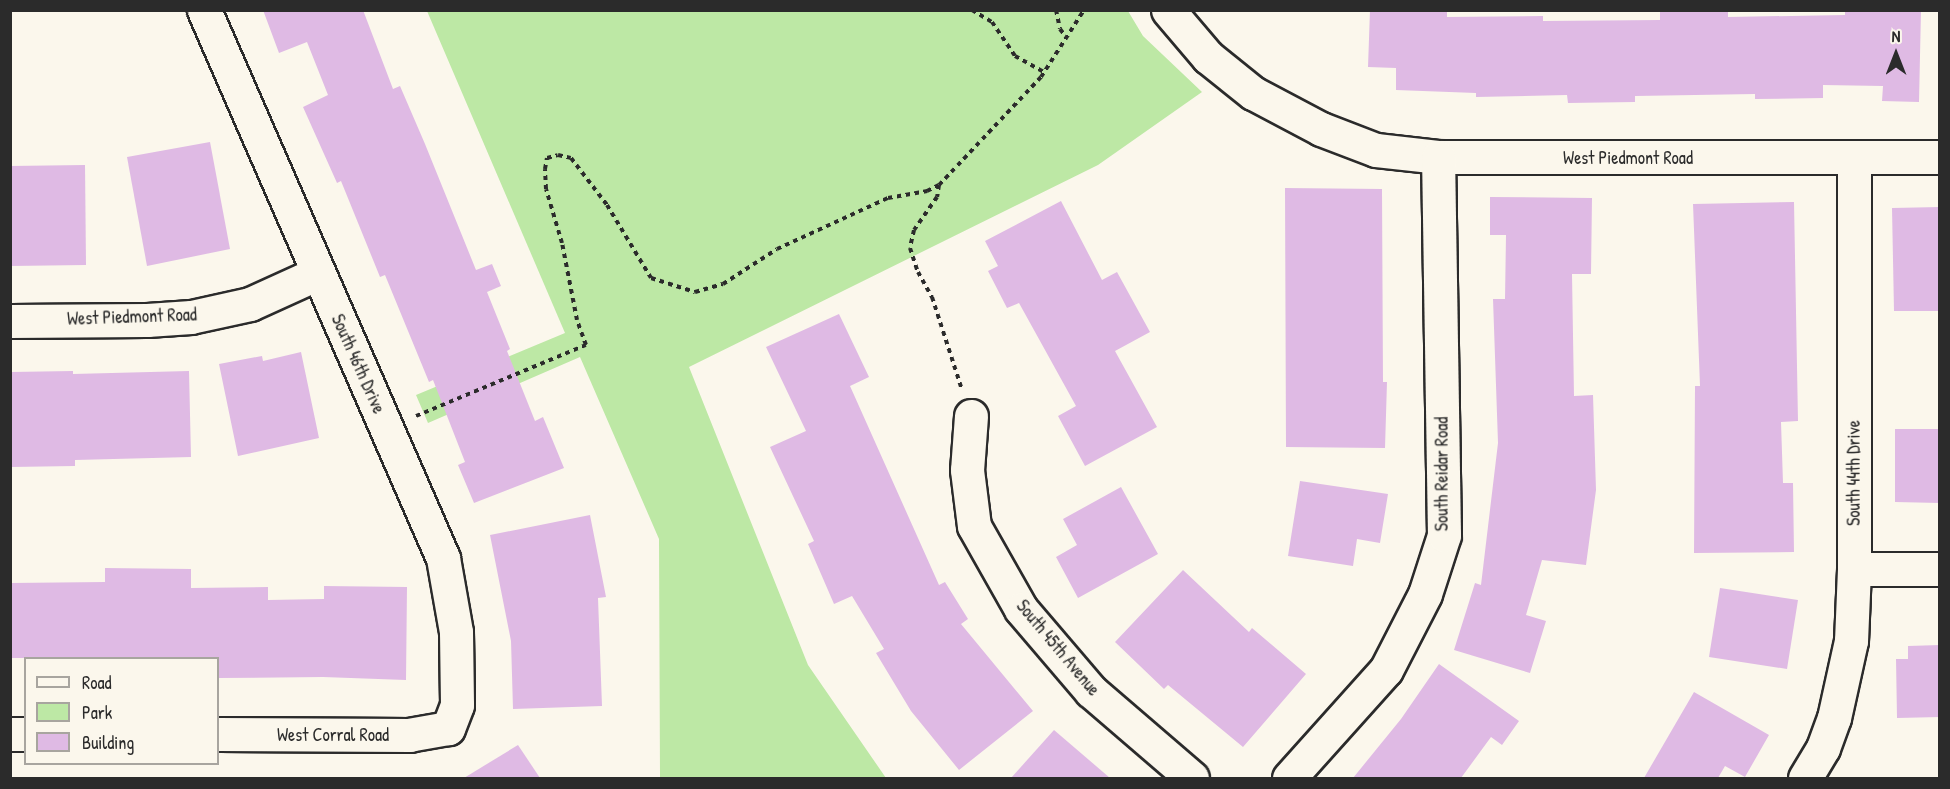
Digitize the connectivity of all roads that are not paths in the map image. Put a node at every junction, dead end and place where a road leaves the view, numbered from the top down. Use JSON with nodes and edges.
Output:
{"nodes":[{"id":1,"x":204,"y":10,"type":"edge"},
{"id":2,"x":1167,"y":10,"type":"edge"},
{"id":3,"x":1438,"y":157,"type":"junction"},
{"id":4,"x":1940,"y":157,"type":"edge"},
{"id":5,"x":1854,"y":158,"type":"junction"},
{"id":6,"x":318,"y":273,"type":"junction"},
{"id":7,"x":10,"y":321,"type":"edge"},
{"id":8,"x":971,"y":416,"type":"road end"},
{"id":9,"x":1854,"y":569,"type":"junction"},
{"id":10,"x":1940,"y":569,"type":"edge"},
{"id":11,"x":448,"y":728,"type":"joint"},
{"id":12,"x":219,"y":734,"type":"edge"},
{"id":13,"x":1192,"y":778,"type":"edge"},
{"id":14,"x":1289,"y":778,"type":"edge"},
{"id":15,"x":1805,"y":778,"type":"edge"}],
"edges":[{"from":1,"to":6,"type":"street","name":"South 46th Drive"},
{"from":2,"to":3,"type":"street","name":"West Piedmont Road"},
{"from":3,"to":5,"type":"street","name":"West Piedmont Road"},
{"from":3,"to":14,"type":"street","name":"South Reidar Road"},
{"from":4,"to":5,"type":"street","name":"West Piedmont Road"},
{"from":5,"to":9,"type":"street","name":"South 44th Drive"},
{"from":6,"to":7,"type":"street","name":"West Piedmont Road"},
{"from":6,"to":11,"type":"street","name":"South 46th Drive"},
{"from":8,"to":13,"type":"street","name":"South 45th Avenue"},
{"from":9,"to":10,"type":"street"},
{"from":9,"to":15,"type":"street","name":"South 44th Drive"},
{"from":11,"to":12,"type":"street","name":"West Corral Road"}]}
